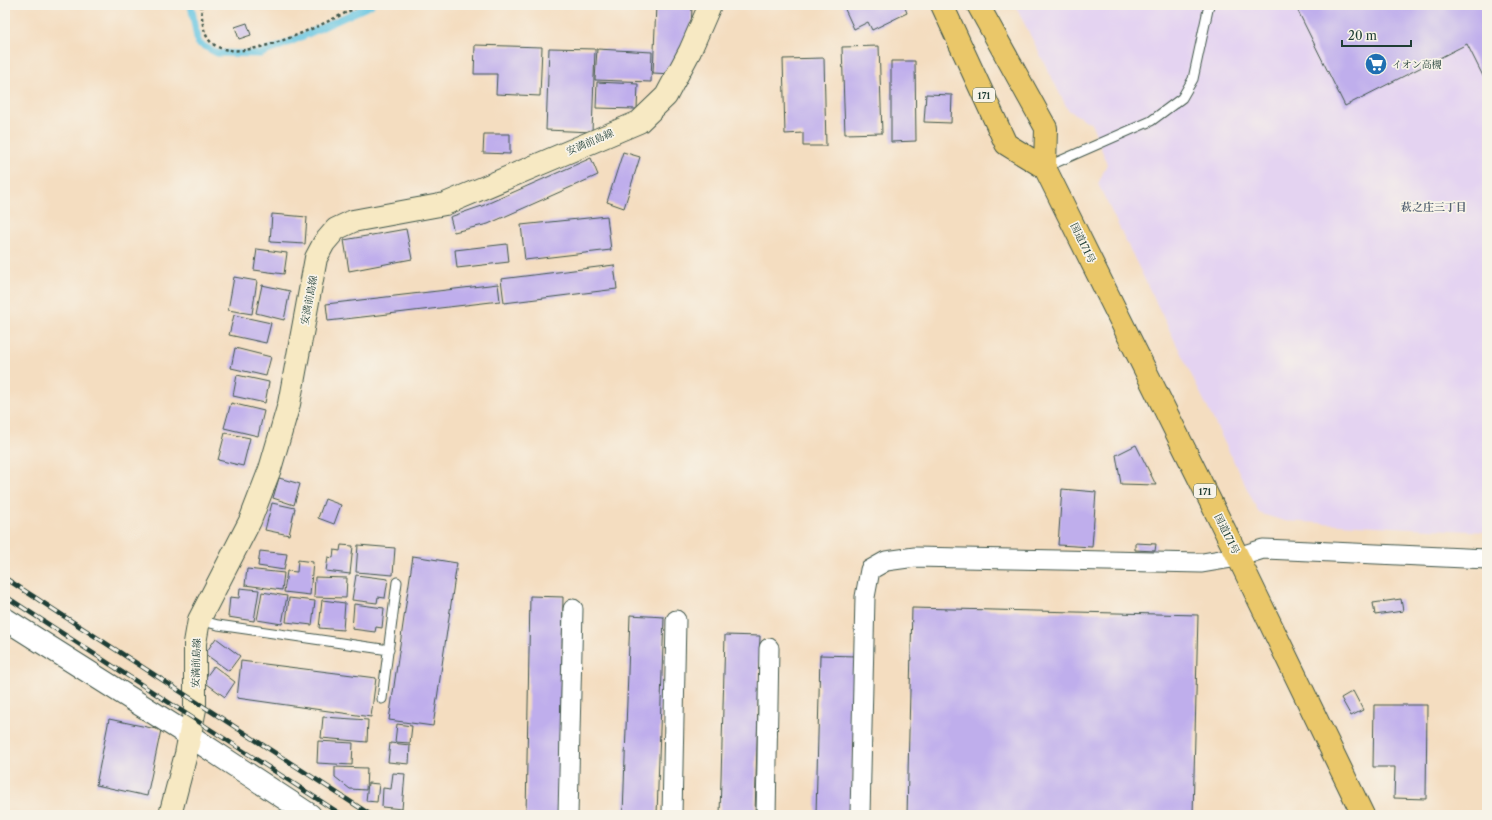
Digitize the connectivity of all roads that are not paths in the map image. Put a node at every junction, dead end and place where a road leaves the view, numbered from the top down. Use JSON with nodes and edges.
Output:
{"nodes":[{"id":1,"x":710,"y":5,"type":"edge"},
{"id":2,"x":942,"y":5,"type":"edge"},
{"id":3,"x":978,"y":5,"type":"edge"},
{"id":4,"x":1209,"y":5,"type":"edge"},
{"id":5,"x":1045,"y":168,"type":"junction"},
{"id":6,"x":1238,"y":557,"type":"junction"},
{"id":7,"x":1487,"y":559,"type":"edge"},
{"id":8,"x":397,"y":582,"type":"dead end"},
{"id":9,"x":573,"y":609,"type":"dead end"},
{"id":10,"x":5,"y":619,"type":"edge"},
{"id":11,"x":199,"y":620,"type":"junction"},
{"id":12,"x":676,"y":620,"type":"dead end"},
{"id":13,"x":770,"y":648,"type":"dead end"},
{"id":14,"x":388,"y":650,"type":"junction"},
{"id":15,"x":382,"y":699,"type":"dead end"},
{"id":16,"x":190,"y":736,"type":"junction"},
{"id":17,"x":170,"y":815,"type":"edge"},
{"id":18,"x":310,"y":815,"type":"edge"},
{"id":19,"x":568,"y":815,"type":"edge"},
{"id":20,"x":672,"y":815,"type":"edge"},
{"id":21,"x":766,"y":815,"type":"edge"},
{"id":22,"x":860,"y":815,"type":"edge"},
{"id":23,"x":1363,"y":815,"type":"edge"}],
"edges":[{"from":1,"to":11,"type":"main road","name":"安満前島線"},
{"from":2,"to":5,"type":"highway","number":"171"},
{"from":3,"to":5,"type":"highway","name":"国道171号","number":"171"},
{"from":4,"to":5,"type":"lane"},
{"from":5,"to":6,"type":"highway","name":"国道171号","number":"171"},
{"from":6,"to":7,"type":"street"},
{"from":6,"to":22,"type":"street"},
{"from":6,"to":23,"type":"highway","name":"国道171号","number":"171"},
{"from":8,"to":14,"type":"lane"},
{"from":9,"to":19,"type":"street"},
{"from":10,"to":16,"type":"street"},
{"from":11,"to":14,"type":"lane"},
{"from":11,"to":16,"type":"main road","name":"安満前島線"},
{"from":12,"to":20,"type":"street"},
{"from":13,"to":21,"type":"street"},
{"from":14,"to":15,"type":"lane"},
{"from":16,"to":17,"type":"main road","name":"安満前島線"},
{"from":16,"to":18,"type":"street"}]}
